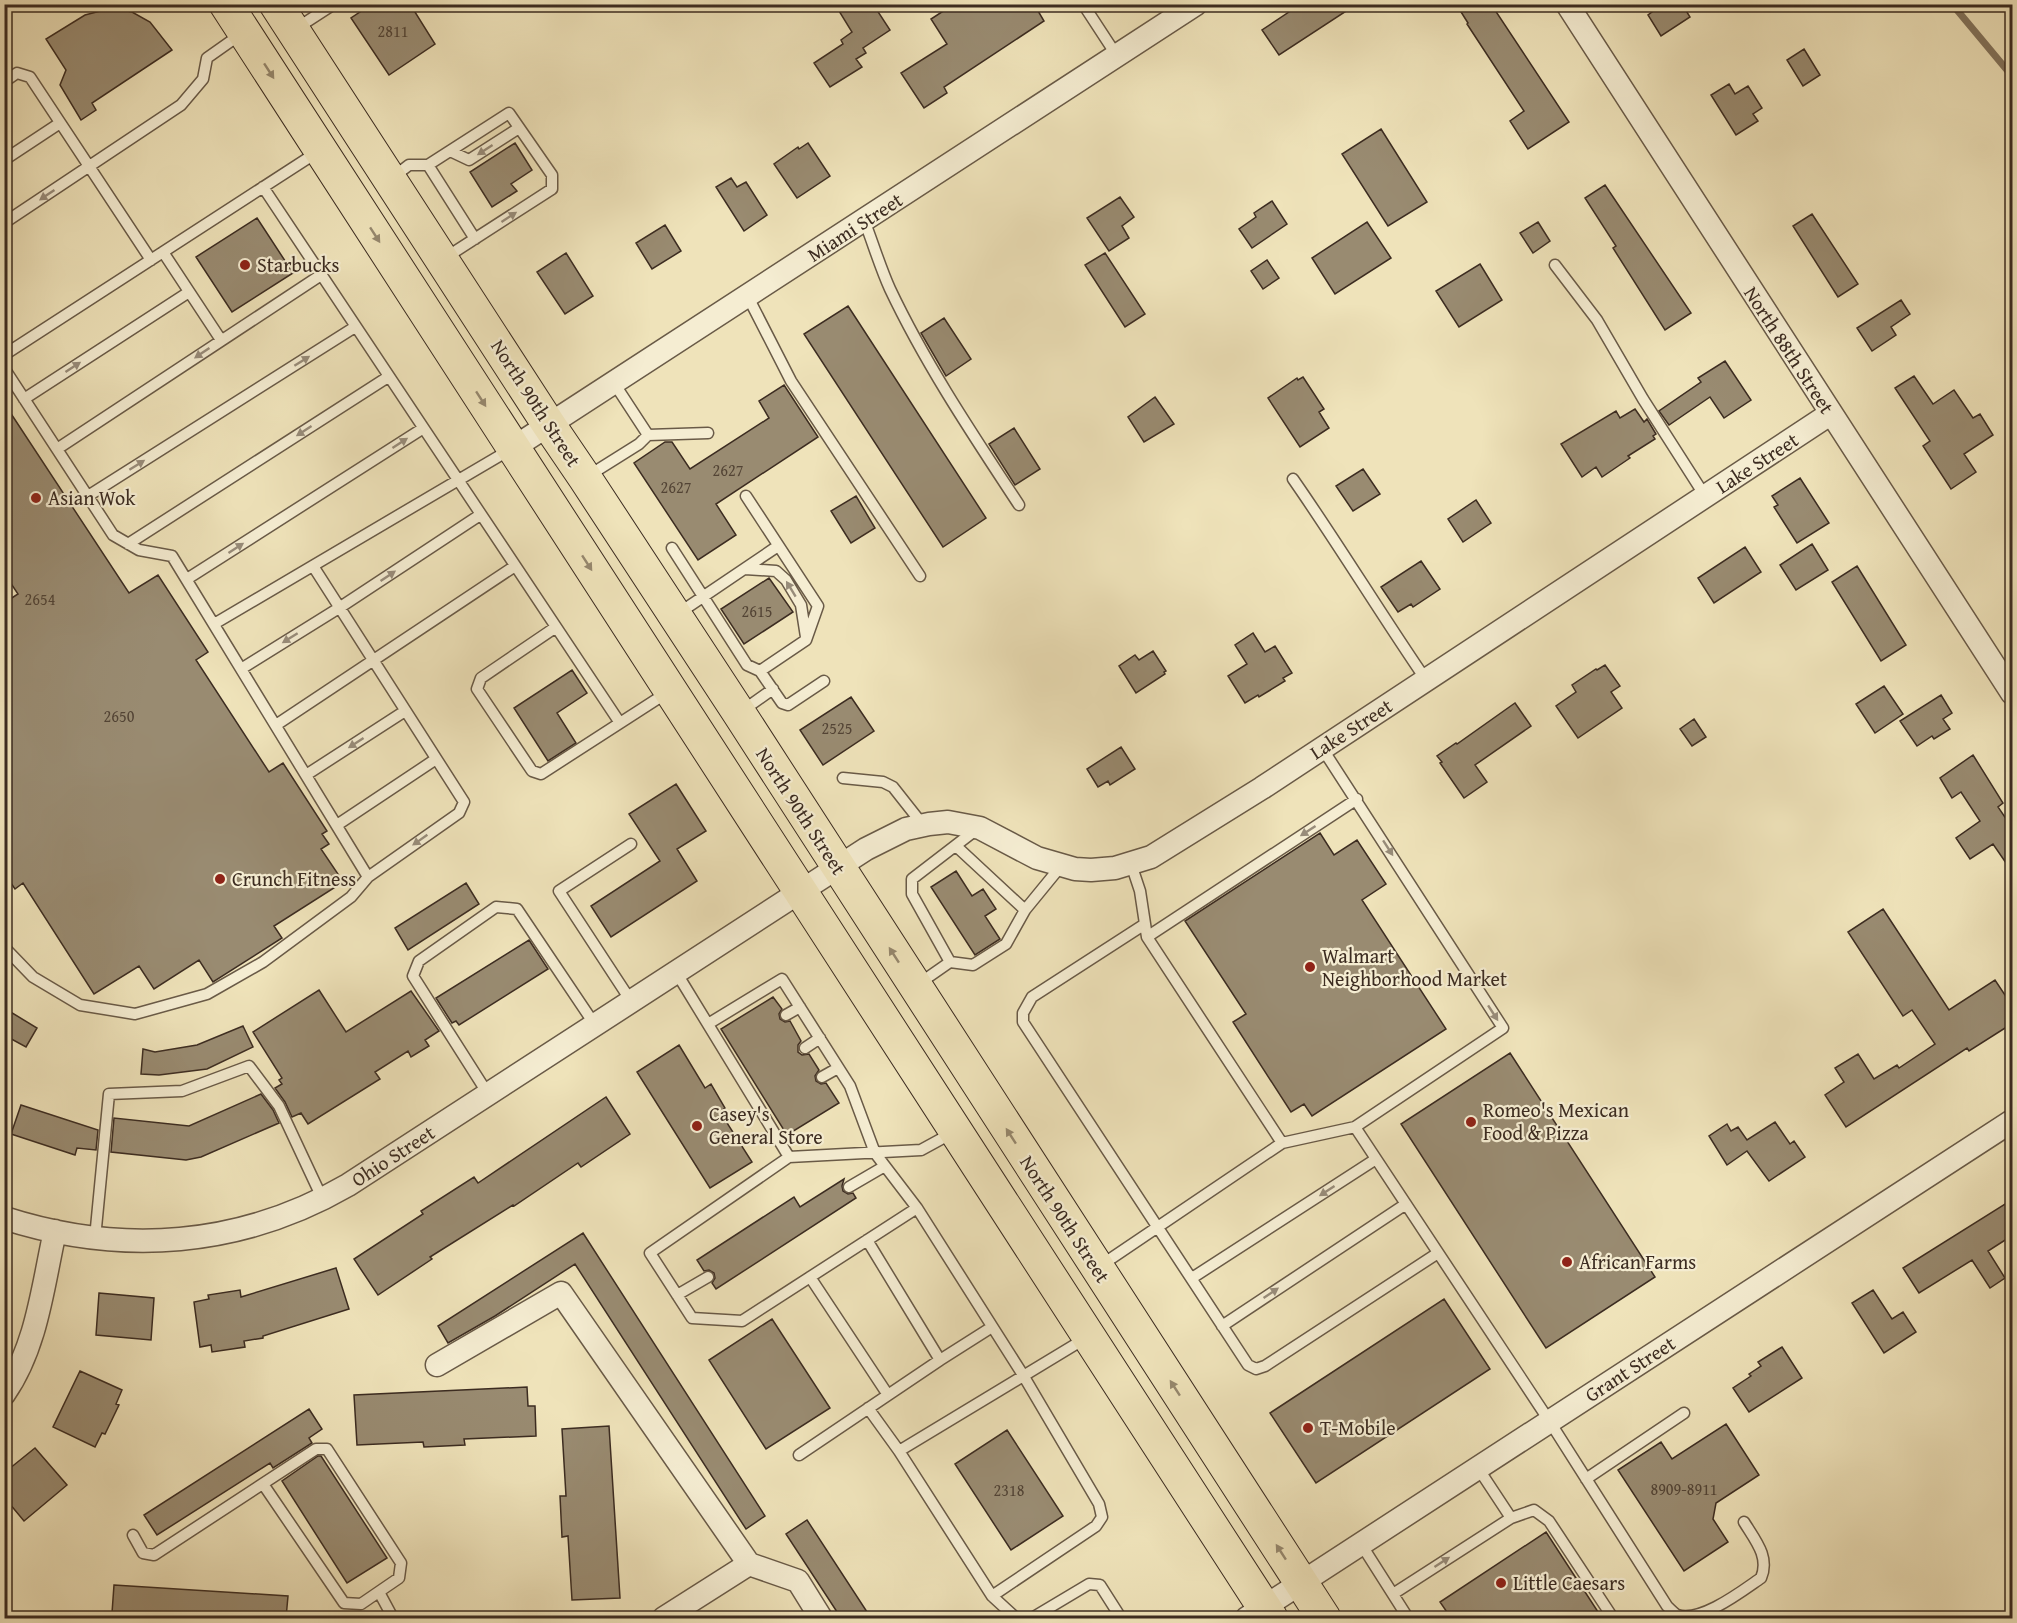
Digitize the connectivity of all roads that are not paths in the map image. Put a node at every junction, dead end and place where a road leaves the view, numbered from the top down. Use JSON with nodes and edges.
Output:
{"nodes":[{"id":1,"x":226,"y":4,"type":"edge"},
{"id":2,"x":334,"y":4,"type":"edge"},
{"id":3,"x":1083,"y":4,"type":"edge"},
{"id":4,"x":1196,"y":4,"type":"edge"},
{"id":5,"x":1566,"y":4,"type":"edge"},
{"id":6,"x":285,"y":18,"type":"edge"},
{"id":7,"x":243,"y":32,"type":"junction"},
{"id":8,"x":1117,"y":56,"type":"junction"},
{"id":9,"x":4,"y":82,"type":"edge"},
{"id":10,"x":60,"y":123,"type":"junction"},
{"id":11,"x":519,"y":128,"type":"junction"},
{"id":12,"x":320,"y":150,"type":"junction"},
{"id":13,"x":450,"y":151,"type":"junction"},
{"id":14,"x":4,"y":160,"type":"edge"},
{"id":15,"x":428,"y":165,"type":"junction"},
{"id":16,"x":89,"y":166,"type":"junction"},
{"id":17,"x":389,"y":179,"type":"junction"},
{"id":18,"x":263,"y":187,"type":"junction"},
{"id":19,"x":864,"y":220,"type":"junction"},
{"id":20,"x":4,"y":223,"type":"edge"},
{"id":21,"x":475,"y":239,"type":"junction"},
{"id":22,"x":163,"y":252,"type":"junction"},
{"id":23,"x":151,"y":260,"type":"junction"},
{"id":24,"x":442,"y":260,"type":"junction"},
{"id":25,"x":1555,"y":265,"type":"dead end"},
{"id":26,"x":321,"y":275,"type":"junction"},
{"id":27,"x":189,"y":292,"type":"junction"},
{"id":28,"x":748,"y":297,"type":"junction"},
{"id":29,"x":355,"y":327,"type":"junction"},
{"id":30,"x":221,"y":340,"type":"junction"},
{"id":31,"x":4,"y":355,"type":"edge"},
{"id":32,"x":4,"y":368,"type":"edge"},
{"id":33,"x":388,"y":377,"type":"junction"},
{"id":34,"x":614,"y":383,"type":"junction"},
{"id":35,"x":24,"y":399,"type":"junction"},
{"id":36,"x":1830,"y":414,"type":"junction"},
{"id":37,"x":549,"y":425,"type":"junction"},
{"id":38,"x":422,"y":429,"type":"junction"},
{"id":39,"x":708,"y":433,"type":"dead end"},
{"id":40,"x":648,"y":435,"type":"junction"},
{"id":41,"x":513,"y":448,"type":"junction"},
{"id":42,"x":57,"y":449,"type":"junction"},
{"id":43,"x":585,"y":478,"type":"junction"},
{"id":44,"x":1293,"y":479,"type":"dead end"},
{"id":45,"x":457,"y":481,"type":"junction"},
{"id":46,"x":88,"y":496,"type":"junction"},
{"id":47,"x":746,"y":496,"type":"dead end"},
{"id":48,"x":1705,"y":496,"type":"junction"},
{"id":49,"x":1019,"y":506,"type":"dead end"},
{"id":50,"x":480,"y":515,"type":"junction"},
{"id":51,"x":128,"y":543,"type":"junction"},
{"id":52,"x":778,"y":546,"type":"junction"},
{"id":53,"x":672,"y":548,"type":"dead end"},
{"id":54,"x":313,"y":566,"type":"junction"},
{"id":55,"x":514,"y":566,"type":"junction"},
{"id":56,"x":745,"y":569,"type":"junction"},
{"id":57,"x":920,"y":576,"type":"dead end"},
{"id":58,"x":187,"y":579,"type":"junction"},
{"id":59,"x":703,"y":597,"type":"junction"},
{"id":60,"x":339,"y":608,"type":"junction"},
{"id":61,"x":674,"y":616,"type":"junction"},
{"id":62,"x":214,"y":624,"type":"junction"},
{"id":63,"x":556,"y":627,"type":"junction"},
{"id":64,"x":806,"y":640,"type":"junction"},
{"id":65,"x":374,"y":661,"type":"junction"},
{"id":66,"x":241,"y":669,"type":"junction"},
{"id":67,"x":760,"y":671,"type":"junction"},
{"id":68,"x":1426,"y":680,"type":"junction"},
{"id":69,"x":824,"y":681,"type":"dead end"},
{"id":70,"x":772,"y":689,"type":"junction"},
{"id":71,"x":669,"y":691,"type":"junction"},
{"id":72,"x":2013,"y":693,"type":"edge"},
{"id":73,"x":405,"y":711,"type":"junction"},
{"id":74,"x":739,"y":713,"type":"junction"},
{"id":75,"x":620,"y":723,"type":"junction"},
{"id":76,"x":276,"y":725,"type":"junction"},
{"id":77,"x":1322,"y":748,"type":"junction"},
{"id":78,"x":436,"y":759,"type":"junction"},
{"id":79,"x":306,"y":775,"type":"junction"},
{"id":80,"x":843,"y":778,"type":"dead end"},
{"id":81,"x":1357,"y":799,"type":"junction"},
{"id":82,"x":337,"y":825,"type":"junction"},
{"id":83,"x":923,"y":825,"type":"junction"},
{"id":84,"x":980,"y":828,"type":"junction"},
{"id":85,"x":632,"y":844,"type":"dead end"},
{"id":86,"x":956,"y":846,"type":"junction"},
{"id":87,"x":1131,"y":864,"type":"junction"},
{"id":88,"x":1061,"y":866,"type":"junction"},
{"id":89,"x":837,"y":867,"type":"junction"},
{"id":90,"x":368,"y":877,"type":"junction"},
{"id":91,"x":801,"y":891,"type":"junction"},
{"id":92,"x":1025,"y":910,"type":"junction"},
{"id":93,"x":1145,"y":924,"type":"junction"},
{"id":94,"x":1147,"y":937,"type":"junction"},
{"id":95,"x":4,"y":947,"type":"edge"},
{"id":96,"x":950,"y":962,"type":"junction"},
{"id":97,"x":676,"y":972,"type":"junction"},
{"id":98,"x":915,"y":987,"type":"junction"},
{"id":99,"x":631,"y":1001,"type":"junction"},
{"id":100,"x":800,"y":1007,"type":"junction"},
{"id":101,"x":786,"y":1015,"type":"dead end"},
{"id":102,"x":708,"y":1024,"type":"junction"},
{"id":103,"x":595,"y":1025,"type":"junction"},
{"id":104,"x":820,"y":1038,"type":"junction"},
{"id":105,"x":805,"y":1047,"type":"dead end"},
{"id":106,"x":838,"y":1068,"type":"junction"},
{"id":107,"x":822,"y":1077,"type":"dead end"},
{"id":108,"x":488,"y":1094,"type":"junction"},
{"id":109,"x":2013,"y":1120,"type":"edge"},
{"id":110,"x":1355,"y":1127,"type":"junction"},
{"id":111,"x":956,"y":1131,"type":"junction"},
{"id":112,"x":1282,"y":1143,"type":"junction"},
{"id":113,"x":875,"y":1153,"type":"junction"},
{"id":114,"x":789,"y":1157,"type":"junction"},
{"id":115,"x":1376,"y":1159,"type":"junction"},
{"id":116,"x":885,"y":1166,"type":"junction"},
{"id":117,"x":849,"y":1187,"type":"dead end"},
{"id":118,"x":322,"y":1200,"type":"junction"},
{"id":119,"x":1406,"y":1204,"type":"junction"},
{"id":120,"x":917,"y":1208,"type":"junction"},
{"id":121,"x":4,"y":1218,"type":"edge"},
{"id":122,"x":1159,"y":1227,"type":"junction"},
{"id":123,"x":55,"y":1231,"type":"junction"},
{"id":124,"x":95,"y":1239,"type":"junction"},
{"id":125,"x":867,"y":1240,"type":"junction"},
{"id":126,"x":1438,"y":1253,"type":"junction"},
{"id":127,"x":1097,"y":1268,"type":"junction"},
{"id":128,"x":708,"y":1277,"type":"dead end"},
{"id":129,"x":810,"y":1277,"type":"junction"},
{"id":130,"x":1192,"y":1278,"type":"junction"},
{"id":131,"x":677,"y":1295,"type":"junction"},
{"id":132,"x":1222,"y":1326,"type":"junction"},
{"id":133,"x":992,"y":1328,"type":"junction"},
{"id":134,"x":1089,"y":1337,"type":"junction"},
{"id":135,"x":940,"y":1360,"type":"junction"},
{"id":136,"x":437,"y":1365,"type":"dead end"},
{"id":137,"x":1023,"y":1375,"type":"junction"},
{"id":138,"x":4,"y":1394,"type":"edge"},
{"id":139,"x":888,"y":1395,"type":"junction"},
{"id":140,"x":868,"y":1408,"type":"junction"},
{"id":141,"x":1684,"y":1413,"type":"dead end"},
{"id":142,"x":1550,"y":1422,"type":"junction"},
{"id":143,"x":899,"y":1451,"type":"junction"},
{"id":144,"x":799,"y":1455,"type":"dead end"},
{"id":145,"x":1478,"y":1468,"type":"junction"},
{"id":146,"x":1586,"y":1479,"type":"junction"},
{"id":147,"x":263,"y":1484,"type":"junction"},
{"id":148,"x":1511,"y":1518,"type":"junction"},
{"id":149,"x":1744,"y":1522,"type":"dead end"},
{"id":150,"x":133,"y":1535,"type":"dead end"},
{"id":151,"x":1361,"y":1544,"type":"junction"},
{"id":152,"x":748,"y":1564,"type":"junction"},
{"id":153,"x":1301,"y":1583,"type":"junction"},
{"id":154,"x":379,"y":1592,"type":"junction"},
{"id":155,"x":1393,"y":1594,"type":"junction"},
{"id":156,"x":992,"y":1596,"type":"junction"},
{"id":157,"x":1261,"y":1615,"type":"edge"},
{"id":158,"x":393,"y":1618,"type":"edge"},
{"id":159,"x":664,"y":1618,"type":"edge"},
{"id":160,"x":821,"y":1618,"type":"edge"},
{"id":161,"x":1017,"y":1618,"type":"edge"},
{"id":162,"x":1032,"y":1618,"type":"edge"},
{"id":163,"x":1121,"y":1618,"type":"edge"},
{"id":164,"x":1324,"y":1618,"type":"edge"},
{"id":165,"x":1408,"y":1618,"type":"edge"},
{"id":166,"x":1613,"y":1618,"type":"edge"}],
"edges":[{"from":1,"to":7,"type":"main road"},
{"from":2,"to":6,"type":"lane"},
{"from":3,"to":8,"type":"lane"},
{"from":4,"to":8,"type":"street","name":"Miami Street"},
{"from":5,"to":36,"type":"street","name":"North 88th Street"},
{"from":6,"to":17,"type":"main road","name":"North 90th Street"},
{"from":7,"to":12,"type":"main road","one_way":true},
{"from":7,"to":16,"type":"lane"},
{"from":8,"to":19,"type":"street","name":"Miami Street"},
{"from":9,"to":10,"type":"lane"},
{"from":10,"to":14,"type":"lane"},
{"from":10,"to":16,"type":"lane"},
{"from":11,"to":13,"type":"lane","one_way":true},
{"from":11,"to":13,"type":"lane"},
{"from":21,"to":11,"type":"lane","one_way":true},
{"from":12,"to":18,"type":"lane"},
{"from":12,"to":41,"type":"main road","one_way":true},
{"from":13,"to":15,"type":"lane"},
{"from":15,"to":17,"type":"lane"},
{"from":15,"to":21,"type":"lane"},
{"from":16,"to":20,"type":"lane","one_way":true},
{"from":16,"to":23,"type":"lane"},
{"from":17,"to":24,"type":"main road","name":"North 90th Street"},
{"from":18,"to":22,"type":"lane"},
{"from":18,"to":26,"type":"lane"},
{"from":19,"to":28,"type":"street","name":"Miami Street"},
{"from":19,"to":49,"type":"lane"},
{"from":21,"to":24,"type":"lane"},
{"from":22,"to":23,"type":"lane"},
{"from":22,"to":27,"type":"lane"},
{"from":23,"to":31,"type":"lane"},
{"from":24,"to":37,"type":"main road","name":"North 90th Street"},
{"from":25,"to":48,"type":"lane"},
{"from":26,"to":29,"type":"lane"},
{"from":26,"to":30,"type":"lane"},
{"from":27,"to":30,"type":"lane"},
{"from":35,"to":27,"type":"lane","one_way":true},
{"from":28,"to":34,"type":"street","name":"Miami Street"},
{"from":28,"to":57,"type":"lane"},
{"from":29,"to":33,"type":"lane"},
{"from":46,"to":29,"type":"lane","one_way":true},
{"from":30,"to":42,"type":"lane","one_way":true},
{"from":32,"to":35,"type":"lane"},
{"from":33,"to":38,"type":"lane"},
{"from":33,"to":51,"type":"lane","one_way":true},
{"from":34,"to":37,"type":"street","name":"Miami Street"},
{"from":34,"to":40,"type":"lane"},
{"from":35,"to":42,"type":"lane"},
{"from":36,"to":48,"type":"street","name":"Lake Street"},
{"from":36,"to":72,"type":"street","name":"North 88th Street"},
{"from":37,"to":41,"type":"street","name":"Miami Street"},
{"from":37,"to":43,"type":"main road","name":"North 90th Street"},
{"from":38,"to":45,"type":"lane"},
{"from":58,"to":38,"type":"lane","one_way":true},
{"from":39,"to":40,"type":"lane"},
{"from":40,"to":43,"type":"lane"},
{"from":41,"to":45,"type":"lane"},
{"from":41,"to":71,"type":"main road","one_way":true},
{"from":42,"to":46,"type":"lane"},
{"from":43,"to":61,"type":"main road","name":"North 90th Street"},
{"from":44,"to":68,"type":"lane"},
{"from":45,"to":50,"type":"lane"},
{"from":45,"to":54,"type":"lane"},
{"from":46,"to":51,"type":"lane"},
{"from":47,"to":52,"type":"lane"},
{"from":48,"to":68,"type":"street","name":"Lake Street"},
{"from":50,"to":55,"type":"lane"},
{"from":60,"to":50,"type":"lane","one_way":true},
{"from":51,"to":58,"type":"lane"},
{"from":52,"to":56,"type":"lane"},
{"from":52,"to":64,"type":"lane"},
{"from":53,"to":59,"type":"lane"},
{"from":54,"to":60,"type":"lane"},
{"from":54,"to":62,"type":"lane"},
{"from":55,"to":63,"type":"lane"},
{"from":55,"to":65,"type":"lane"},
{"from":56,"to":59,"type":"lane"},
{"from":64,"to":56,"type":"lane","one_way":true},
{"from":58,"to":62,"type":"lane"},
{"from":59,"to":61,"type":"lane"},
{"from":59,"to":67,"type":"lane"},
{"from":60,"to":65,"type":"lane"},
{"from":60,"to":66,"type":"lane","one_way":true},
{"from":61,"to":74,"type":"main road","name":"North 90th Street"},
{"from":62,"to":66,"type":"lane"},
{"from":63,"to":75,"type":"lane"},
{"from":63,"to":75,"type":"lane"},
{"from":64,"to":67,"type":"lane"},
{"from":65,"to":73,"type":"lane"},
{"from":65,"to":76,"type":"lane"},
{"from":66,"to":76,"type":"lane"},
{"from":67,"to":70,"type":"lane"},
{"from":68,"to":77,"type":"street","name":"Lake Street"},
{"from":69,"to":70,"type":"lane"},
{"from":70,"to":74,"type":"lane"},
{"from":71,"to":75,"type":"lane"},
{"from":71,"to":91,"type":"main road"},
{"from":73,"to":78,"type":"lane"},
{"from":73,"to":79,"type":"lane","one_way":true},
{"from":74,"to":89,"type":"main road","name":"North 90th Street"},
{"from":76,"to":79,"type":"lane"},
{"from":77,"to":81,"type":"lane"},
{"from":77,"to":87,"type":"street","name":"Lake Street"},
{"from":78,"to":82,"type":"lane"},
{"from":78,"to":90,"type":"lane","one_way":true},
{"from":79,"to":82,"type":"lane"},
{"from":80,"to":83,"type":"lane"},
{"from":81,"to":94,"type":"lane","one_way":true},
{"from":81,"to":110,"type":"lane","one_way":true},
{"from":82,"to":90,"type":"lane"},
{"from":83,"to":84,"type":"street","name":"Lake Street"},
{"from":83,"to":89,"type":"street","name":"Lake Street"},
{"from":84,"to":86,"type":"lane"},
{"from":84,"to":88,"type":"street","name":"Lake Street"},
{"from":85,"to":99,"type":"lane"},
{"from":86,"to":92,"type":"lane"},
{"from":86,"to":96,"type":"lane"},
{"from":87,"to":88,"type":"street","name":"Lake Street"},
{"from":87,"to":93,"type":"lane"},
{"from":88,"to":92,"type":"lane"},
{"from":89,"to":91,"type":"street","name":"Ohio Street"},
{"from":98,"to":89,"type":"main road","name":"North 90th Street","one_way":true},
{"from":90,"to":95,"type":"lane"},
{"from":91,"to":97,"type":"street","name":"Ohio Street"},
{"from":91,"to":111,"type":"main road"},
{"from":92,"to":96,"type":"lane"},
{"from":93,"to":94,"type":"lane"},
{"from":93,"to":122,"type":"lane"},
{"from":94,"to":112,"type":"lane"},
{"from":96,"to":98,"type":"lane"},
{"from":97,"to":99,"type":"street","name":"Ohio Street"},
{"from":97,"to":102,"type":"lane"},
{"from":127,"to":98,"type":"main road","name":"North 90th Street","one_way":true},
{"from":99,"to":103,"type":"street","name":"Ohio Street"},
{"from":100,"to":101,"type":"lane"},
{"from":100,"to":102,"type":"lane"},
{"from":100,"to":104,"type":"lane"},
{"from":102,"to":114,"type":"lane"},
{"from":103,"to":108,"type":"street","name":"Ohio Street"},
{"from":103,"to":108,"type":"lane"},
{"from":104,"to":105,"type":"lane"},
{"from":104,"to":106,"type":"lane"},
{"from":106,"to":107,"type":"lane"},
{"from":106,"to":113,"type":"lane"},
{"from":108,"to":118,"type":"street","name":"Ohio Street"},
{"from":109,"to":142,"type":"street","name":"Grant Street"},
{"from":110,"to":112,"type":"lane"},
{"from":110,"to":115,"type":"lane"},
{"from":111,"to":113,"type":"lane"},
{"from":111,"to":134,"type":"main road"},
{"from":112,"to":122,"type":"lane"},
{"from":113,"to":114,"type":"lane"},
{"from":113,"to":116,"type":"lane"},
{"from":114,"to":131,"type":"lane"},
{"from":115,"to":119,"type":"lane"},
{"from":115,"to":130,"type":"lane","one_way":true},
{"from":116,"to":117,"type":"lane"},
{"from":116,"to":120,"type":"lane"},
{"from":118,"to":124,"type":"street","name":"Ohio Street"},
{"from":118,"to":124,"type":"lane"},
{"from":119,"to":126,"type":"lane"},
{"from":132,"to":119,"type":"lane","one_way":true},
{"from":120,"to":125,"type":"lane"},
{"from":120,"to":133,"type":"lane"},
{"from":121,"to":123,"type":"street","name":"Ohio Street"},
{"from":122,"to":127,"type":"lane"},
{"from":122,"to":130,"type":"lane"},
{"from":123,"to":124,"type":"street","name":"Ohio Street"},
{"from":123,"to":138,"type":"street"},
{"from":125,"to":129,"type":"lane"},
{"from":125,"to":135,"type":"lane"},
{"from":126,"to":132,"type":"lane"},
{"from":126,"to":142,"type":"lane"},
{"from":153,"to":127,"type":"main road","name":"North 90th Street","one_way":true},
{"from":128,"to":131,"type":"lane"},
{"from":129,"to":131,"type":"lane"},
{"from":129,"to":139,"type":"lane"},
{"from":130,"to":132,"type":"lane"},
{"from":133,"to":135,"type":"lane"},
{"from":133,"to":137,"type":"lane"},
{"from":134,"to":137,"type":"lane"},
{"from":134,"to":157,"type":"main road"},
{"from":135,"to":139,"type":"lane"},
{"from":136,"to":152,"type":"street"},
{"from":137,"to":143,"type":"lane"},
{"from":137,"to":156,"type":"lane"},
{"from":139,"to":140,"type":"lane"},
{"from":140,"to":143,"type":"lane"},
{"from":140,"to":144,"type":"lane"},
{"from":141,"to":146,"type":"lane"},
{"from":142,"to":145,"type":"street","name":"Grant Street"},
{"from":142,"to":146,"type":"lane"},
{"from":143,"to":156,"type":"lane"},
{"from":145,"to":148,"type":"lane"},
{"from":145,"to":151,"type":"street","name":"Grant Street"},
{"from":146,"to":149,"type":"lane"},
{"from":147,"to":150,"type":"lane"},
{"from":147,"to":154,"type":"lane"},
{"from":147,"to":154,"type":"lane"},
{"from":155,"to":148,"type":"lane","one_way":true},
{"from":148,"to":166,"type":"lane"},
{"from":151,"to":153,"type":"street","name":"Grant Street"},
{"from":151,"to":155,"type":"lane"},
{"from":152,"to":159,"type":"street"},
{"from":152,"to":160,"type":"street"},
{"from":153,"to":157,"type":"street","name":"Grant Street"},
{"from":153,"to":164,"type":"main road","name":"North 90th Street"},
{"from":154,"to":158,"type":"lane"},
{"from":155,"to":165,"type":"lane"},
{"from":156,"to":161,"type":"lane"},
{"from":162,"to":163,"type":"lane"}]}
